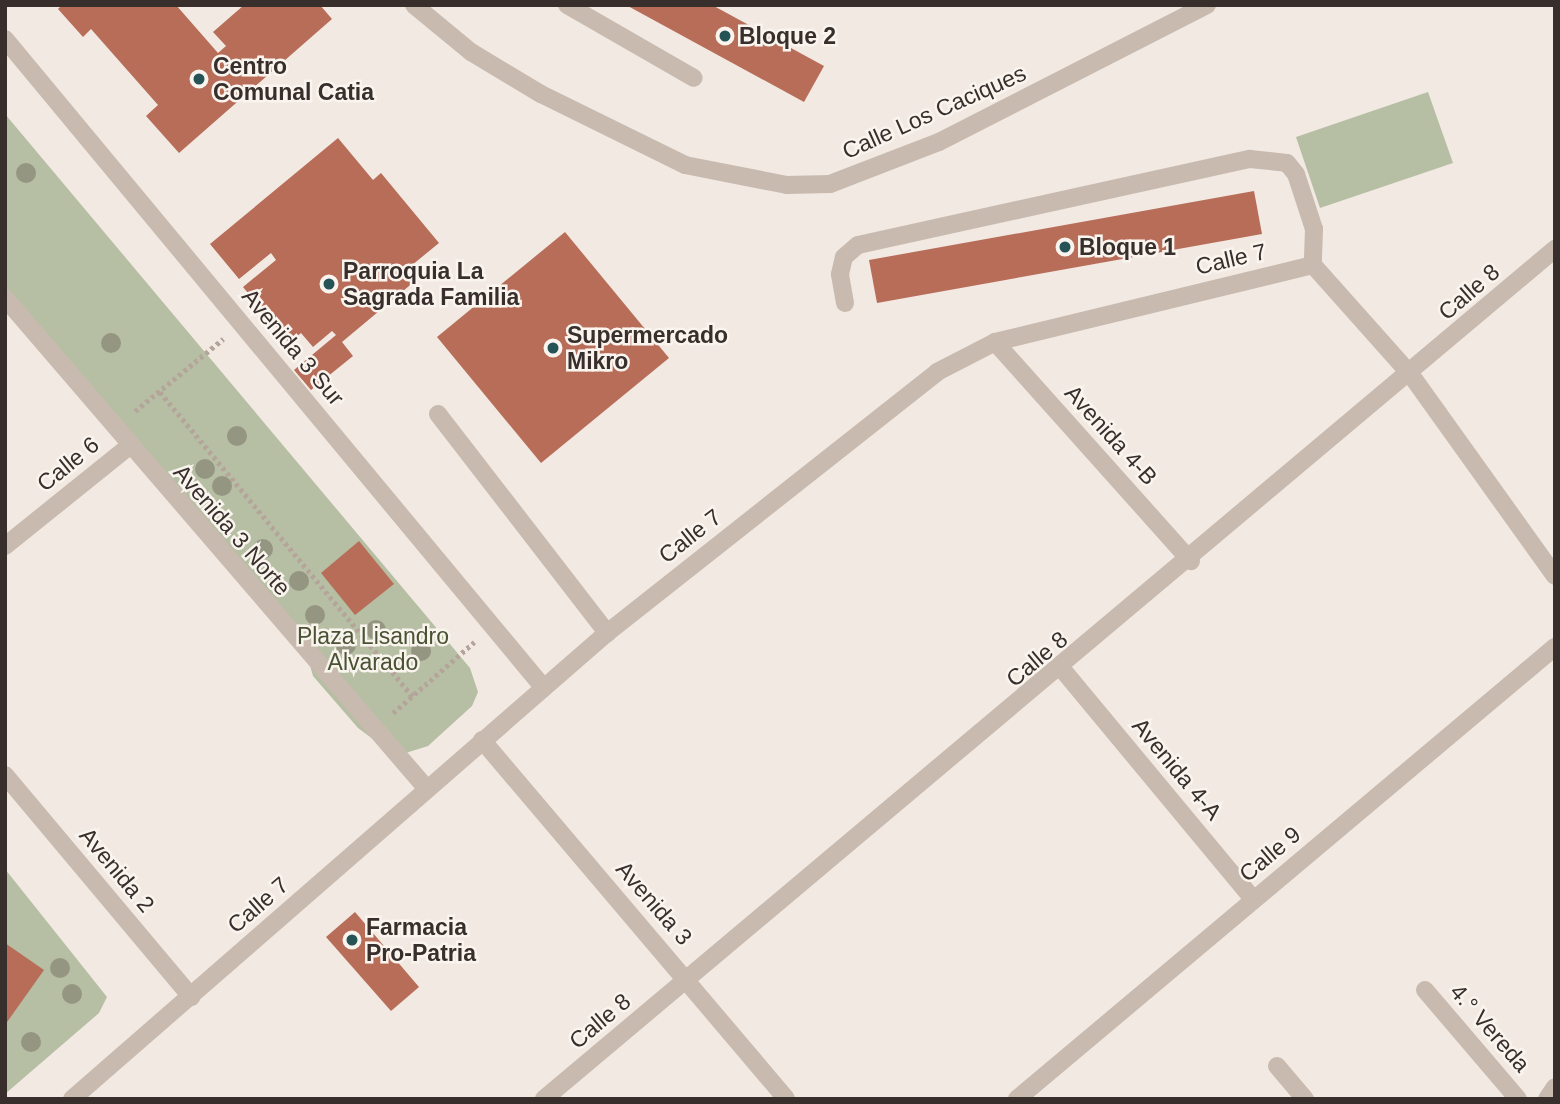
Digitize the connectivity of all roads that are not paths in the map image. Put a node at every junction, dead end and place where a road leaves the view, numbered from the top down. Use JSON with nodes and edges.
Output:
{"nodes":[{"id":1,"x":414,"y":5,"type":"edge"},
{"id":2,"x":567,"y":5,"type":"edge"},
{"id":3,"x":1207,"y":5,"type":"edge"},
{"id":4,"x":5,"y":39,"type":"edge"},
{"id":5,"x":694,"y":78,"type":"dead end"},
{"id":6,"x":1555,"y":249,"type":"edge"},
{"id":7,"x":1313,"y":265,"type":"junction"},
{"id":8,"x":5,"y":298,"type":"edge"},
{"id":9,"x":845,"y":303,"type":"dead end"},
{"id":10,"x":995,"y":342,"type":"junction"},
{"id":11,"x":1411,"y":375,"type":"junction"},
{"id":12,"x":438,"y":414,"type":"dead end"},
{"id":13,"x":128,"y":447,"type":"junction"},
{"id":14,"x":5,"y":546,"type":"edge"},
{"id":15,"x":1191,"y":561,"type":"junction"},
{"id":16,"x":1555,"y":576,"type":"edge"},
{"id":17,"x":607,"y":633,"type":"junction"},
{"id":18,"x":1555,"y":647,"type":"edge"},
{"id":19,"x":1062,"y":669,"type":"junction"},
{"id":20,"x":543,"y":687,"type":"junction"},
{"id":21,"x":482,"y":740,"type":"junction"},
{"id":22,"x":5,"y":775,"type":"edge"},
{"id":23,"x":427,"y":789,"type":"junction"},
{"id":24,"x":1254,"y":900,"type":"junction"},
{"id":25,"x":688,"y":980,"type":"junction"},
{"id":26,"x":1424,"y":990,"type":"dead end"},
{"id":27,"x":191,"y":997,"type":"junction"},
{"id":28,"x":1277,"y":1066,"type":"dead end"},
{"id":29,"x":1555,"y":1087,"type":"edge"},
{"id":30,"x":72,"y":1099,"type":"edge"},
{"id":31,"x":544,"y":1099,"type":"edge"},
{"id":32,"x":786,"y":1099,"type":"edge"},
{"id":33,"x":1017,"y":1099,"type":"edge"},
{"id":34,"x":1306,"y":1099,"type":"edge"},
{"id":35,"x":1518,"y":1099,"type":"edge"},
{"id":36,"x":1547,"y":1099,"type":"edge"}],
"edges":[{"from":1,"to":3,"type":"street","name":"Calle Los Caciques"},
{"from":2,"to":5,"type":"street"},
{"from":4,"to":20,"type":"street","name":"Avenida 3 Sur"},
{"from":6,"to":11,"type":"street","name":"Calle 8"},
{"from":7,"to":9,"type":"street"},
{"from":7,"to":10,"type":"street","name":"Calle 7"},
{"from":7,"to":11,"type":"street"},
{"from":8,"to":13,"type":"street","name":"Avenida 3 Norte"},
{"from":10,"to":15,"type":"street","name":"Avenida 4-B"},
{"from":10,"to":17,"type":"street","name":"Calle 7"},
{"from":11,"to":15,"type":"street","name":"Calle 8"},
{"from":11,"to":16,"type":"street"},
{"from":12,"to":17,"type":"street"},
{"from":13,"to":14,"type":"street","name":"Calle 6"},
{"from":13,"to":23,"type":"street","name":"Avenida 3 Norte"},
{"from":15,"to":19,"type":"street","name":"Calle 8"},
{"from":17,"to":20,"type":"street","name":"Calle 7"},
{"from":18,"to":24,"type":"street","name":"Calle 9"},
{"from":19,"to":24,"type":"street","name":"Avenida 4-A"},
{"from":19,"to":25,"type":"street","name":"Calle 8"},
{"from":20,"to":21,"type":"street","name":"Calle 7"},
{"from":21,"to":23,"type":"street","name":"Calle 7"},
{"from":21,"to":25,"type":"street","name":"Avenida 3"},
{"from":22,"to":27,"type":"street","name":"Avenida 2"},
{"from":23,"to":27,"type":"street","name":"Calle 7"},
{"from":24,"to":33,"type":"street","name":"Calle 9"},
{"from":25,"to":31,"type":"street","name":"Calle 8"},
{"from":25,"to":32,"type":"street","name":"Avenida 3"},
{"from":26,"to":35,"type":"street","name":"4.° Vereda"},
{"from":27,"to":30,"type":"street","name":"Calle 7"},
{"from":28,"to":34,"type":"street"},
{"from":29,"to":36,"type":"street"}]}
